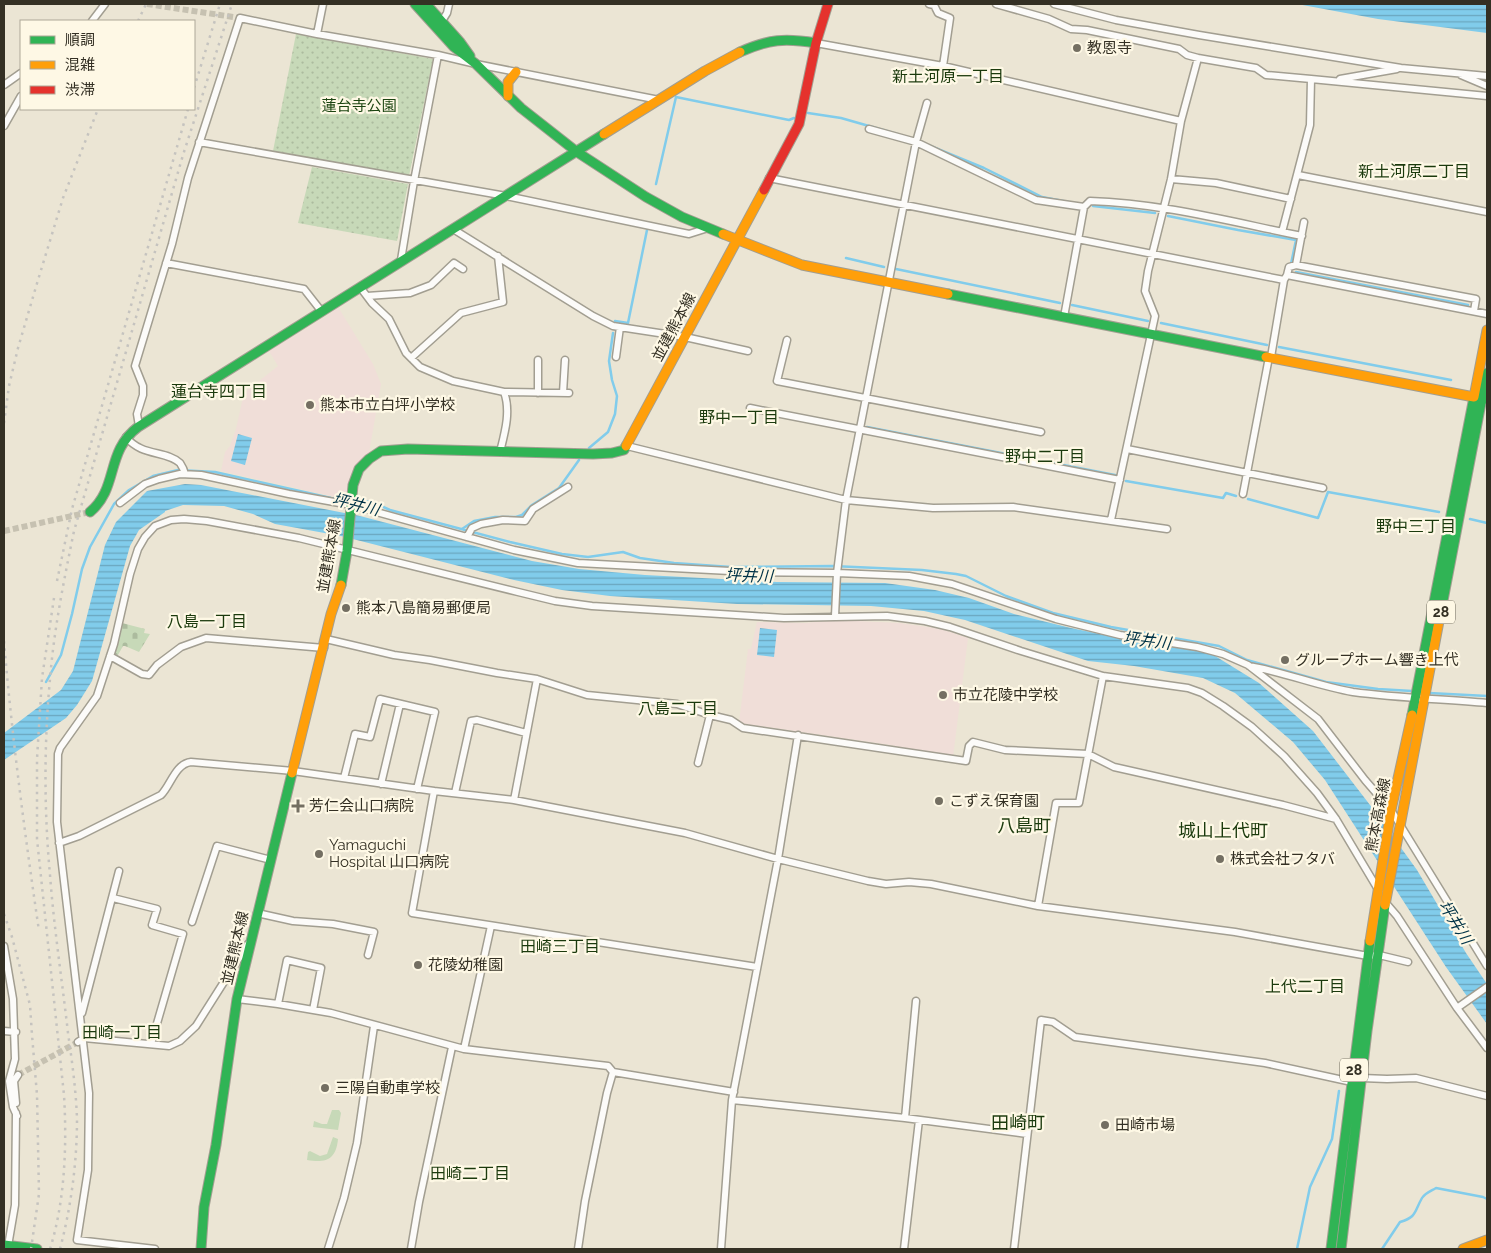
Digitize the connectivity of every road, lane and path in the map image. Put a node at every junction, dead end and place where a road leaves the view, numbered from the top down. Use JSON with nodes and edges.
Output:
{"nodes":[{"id":1,"x":104,"y":4,"type":"edge"},
{"id":2,"x":323,"y":4,"type":"edge"},
{"id":3,"x":415,"y":4,"type":"edge"},
{"id":4,"x":426,"y":4,"type":"edge"},
{"id":5,"x":449,"y":4,"type":"edge"},
{"id":6,"x":828,"y":4,"type":"edge"},
{"id":7,"x":930,"y":4,"type":"edge"},
{"id":8,"x":996,"y":4,"type":"edge"},
{"id":9,"x":1054,"y":4,"type":"edge"},
{"id":10,"x":93,"y":20,"type":"edge"},
{"id":11,"x":442,"y":21,"type":"junction"},
{"id":12,"x":317,"y":34,"type":"junction"},
{"id":13,"x":816,"y":43,"type":"junction"},
{"id":14,"x":438,"y":55,"type":"junction"},
{"id":15,"x":1198,"y":58,"type":"junction"},
{"id":16,"x":476,"y":64,"type":"junction"},
{"id":17,"x":943,"y":66,"type":"junction"},
{"id":18,"x":1401,"y":68,"type":"junction"},
{"id":19,"x":516,"y":72,"type":"junction"},
{"id":20,"x":1453,"y":72,"type":"junction"},
{"id":21,"x":20,"y":74,"type":"edge"},
{"id":22,"x":1487,"y":76,"type":"edge"},
{"id":23,"x":1311,"y":80,"type":"junction"},
{"id":24,"x":1332,"y":80,"type":"junction"},
{"id":25,"x":4,"y":86,"type":"edge"},
{"id":26,"x":1487,"y":86,"type":"edge"},
{"id":27,"x":508,"y":96,"type":"junction"},
{"id":28,"x":1487,"y":96,"type":"edge"},
{"id":29,"x":20,"y":98,"type":"edge"},
{"id":30,"x":659,"y":100,"type":"junction"},
{"id":31,"x":927,"y":103,"type":"dead end"},
{"id":32,"x":1180,"y":121,"type":"junction"},
{"id":33,"x":4,"y":126,"type":"edge"},
{"id":34,"x":869,"y":129,"type":"dead end"},
{"id":35,"x":199,"y":142,"type":"junction"},
{"id":36,"x":916,"y":142,"type":"junction"},
{"id":37,"x":577,"y":152,"type":"junction"},
{"id":38,"x":1298,"y":175,"type":"junction"},
{"id":39,"x":770,"y":178,"type":"junction"},
{"id":40,"x":1171,"y":179,"type":"junction"},
{"id":41,"x":414,"y":181,"type":"junction"},
{"id":42,"x":506,"y":196,"type":"junction"},
{"id":43,"x":1291,"y":199,"type":"junction"},
{"id":44,"x":903,"y":206,"type":"junction"},
{"id":45,"x":1084,"y":207,"type":"junction"},
{"id":46,"x":1163,"y":208,"type":"junction"},
{"id":47,"x":1487,"y":212,"type":"edge"},
{"id":48,"x":1304,"y":222,"type":"dead end"},
{"id":49,"x":710,"y":227,"type":"junction"},
{"id":50,"x":453,"y":228,"type":"junction"},
{"id":51,"x":1282,"y":232,"type":"junction"},
{"id":52,"x":1302,"y":236,"type":"junction"},
{"id":53,"x":736,"y":239,"type":"junction"},
{"id":54,"x":1078,"y":240,"type":"junction"},
{"id":55,"x":1152,"y":254,"type":"junction"},
{"id":56,"x":498,"y":256,"type":"junction"},
{"id":57,"x":401,"y":260,"type":"junction"},
{"id":58,"x":166,"y":263,"type":"junction"},
{"id":59,"x":1296,"y":265,"type":"junction"},
{"id":60,"x":463,"y":269,"type":"dead end"},
{"id":61,"x":1286,"y":277,"type":"junction"},
{"id":62,"x":887,"y":283,"type":"junction"},
{"id":63,"x":360,"y":287,"type":"junction"},
{"id":64,"x":367,"y":296,"type":"junction"},
{"id":65,"x":1474,"y":311,"type":"junction"},
{"id":66,"x":322,"y":312,"type":"junction"},
{"id":67,"x":1487,"y":314,"type":"edge"},
{"id":68,"x":1064,"y":317,"type":"junction"},
{"id":69,"x":620,"y":327,"type":"junction"},
{"id":70,"x":1487,"y":330,"type":"edge"},
{"id":71,"x":1152,"y":334,"type":"junction"},
{"id":72,"x":684,"y":337,"type":"junction"},
{"id":73,"x":787,"y":340,"type":"dead end"},
{"id":74,"x":748,"y":351,"type":"dead end"},
{"id":75,"x":616,"y":356,"type":"dead end"},
{"id":76,"x":1270,"y":357,"type":"junction"},
{"id":77,"x":410,"y":358,"type":"junction"},
{"id":78,"x":538,"y":360,"type":"dead end"},
{"id":79,"x":565,"y":360,"type":"dead end"},
{"id":80,"x":1487,"y":373,"type":"edge"},
{"id":81,"x":504,"y":392,"type":"junction"},
{"id":82,"x":538,"y":393,"type":"junction"},
{"id":83,"x":865,"y":398,"type":"junction"},
{"id":84,"x":1481,"y":398,"type":"edge"},
{"id":85,"x":750,"y":408,"type":"dead end"},
{"id":86,"x":139,"y":426,"type":"junction"},
{"id":87,"x":860,"y":430,"type":"junction"},
{"id":88,"x":1041,"y":432,"type":"dead end"},
{"id":89,"x":126,"y":437,"type":"junction"},
{"id":90,"x":627,"y":446,"type":"junction"},
{"id":91,"x":1127,"y":449,"type":"junction"},
{"id":92,"x":500,"y":452,"type":"junction"},
{"id":93,"x":1247,"y":473,"type":"junction"},
{"id":94,"x":185,"y":474,"type":"junction"},
{"id":95,"x":1120,"y":480,"type":"junction"},
{"id":96,"x":568,"y":487,"type":"dead end"},
{"id":97,"x":1323,"y":488,"type":"dead end"},
{"id":98,"x":1243,"y":494,"type":"dead end"},
{"id":99,"x":846,"y":500,"type":"junction"},
{"id":100,"x":120,"y":503,"type":"dead end"},
{"id":101,"x":351,"y":507,"type":"junction"},
{"id":102,"x":90,"y":512,"type":"tunnel mouth"},
{"id":103,"x":1112,"y":520,"type":"junction"},
{"id":104,"x":1167,"y":529,"type":"dead end"},
{"id":105,"x":468,"y":537,"type":"junction"},
{"id":106,"x":347,"y":551,"type":"junction"},
{"id":107,"x":837,"y":576,"type":"junction"},
{"id":108,"x":835,"y":613,"type":"junction"},
{"id":109,"x":325,"y":643,"type":"junction"},
{"id":110,"x":110,"y":656,"type":"junction"},
{"id":111,"x":1248,"y":665,"type":"junction"},
{"id":112,"x":1103,"y":676,"type":"junction"},
{"id":113,"x":537,"y":679,"type":"junction"},
{"id":114,"x":1419,"y":698,"type":"junction"},
{"id":115,"x":1487,"y":703,"type":"edge"},
{"id":116,"x":400,"y":704,"type":"junction"},
{"id":117,"x":710,"y":715,"type":"junction"},
{"id":118,"x":526,"y":733,"type":"junction"},
{"id":119,"x":798,"y":735,"type":"junction"},
{"id":120,"x":1088,"y":754,"type":"junction"},
{"id":121,"x":698,"y":763,"type":"dead end"},
{"id":122,"x":293,"y":771,"type":"junction"},
{"id":123,"x":344,"y":778,"type":"junction"},
{"id":124,"x":381,"y":784,"type":"junction"},
{"id":125,"x":418,"y":789,"type":"junction"},
{"id":126,"x":434,"y":791,"type":"junction"},
{"id":127,"x":455,"y":793,"type":"junction"},
{"id":128,"x":514,"y":800,"type":"junction"},
{"id":129,"x":1391,"y":810,"type":"junction"},
{"id":130,"x":1336,"y":819,"type":"junction"},
{"id":131,"x":1400,"y":825,"type":"junction"},
{"id":132,"x":59,"y":843,"type":"junction"},
{"id":133,"x":778,"y":859,"type":"junction"},
{"id":134,"x":271,"y":860,"type":"junction"},
{"id":135,"x":119,"y":871,"type":"dead end"},
{"id":136,"x":1378,"y":890,"type":"junction"},
{"id":137,"x":113,"y":898,"type":"junction"},
{"id":138,"x":1386,"y":904,"type":"junction"},
{"id":139,"x":1038,"y":906,"type":"junction"},
{"id":140,"x":258,"y":913,"type":"junction"},
{"id":141,"x":192,"y":922,"type":"dead end"},
{"id":142,"x":491,"y":926,"type":"junction"},
{"id":143,"x":250,"y":942,"type":"junction"},
{"id":144,"x":4,"y":946,"type":"edge"},
{"id":145,"x":368,"y":955,"type":"dead end"},
{"id":146,"x":1379,"y":955,"type":"junction"},
{"id":147,"x":1368,"y":956,"type":"junction"},
{"id":148,"x":1408,"y":962,"type":"dead end"},
{"id":149,"x":1487,"y":966,"type":"edge"},
{"id":150,"x":757,"y":967,"type":"junction"},
{"id":151,"x":1487,"y":987,"type":"edge"},
{"id":152,"x":237,"y":999,"type":"junction"},
{"id":153,"x":916,"y":1000,"type":"dead end"},
{"id":154,"x":278,"y":1004,"type":"junction"},
{"id":155,"x":1458,"y":1007,"type":"junction"},
{"id":156,"x":313,"y":1010,"type":"junction"},
{"id":157,"x":81,"y":1016,"type":"junction"},
{"id":158,"x":374,"y":1026,"type":"junction"},
{"id":159,"x":4,"y":1031,"type":"edge"},
{"id":160,"x":16,"y":1032,"type":"junction"},
{"id":161,"x":81,"y":1040,"type":"junction"},
{"id":162,"x":151,"y":1044,"type":"junction"},
{"id":163,"x":452,"y":1047,"type":"junction"},
{"id":164,"x":1487,"y":1048,"type":"edge"},
{"id":165,"x":464,"y":1049,"type":"junction"},
{"id":166,"x":613,"y":1072,"type":"junction"},
{"id":167,"x":18,"y":1075,"type":"dead end"},
{"id":168,"x":1362,"y":1078,"type":"junction"},
{"id":169,"x":1352,"y":1082,"type":"junction"},
{"id":170,"x":734,"y":1092,"type":"junction"},
{"id":171,"x":1487,"y":1096,"type":"edge"},
{"id":172,"x":732,"y":1100,"type":"junction"},
{"id":173,"x":17,"y":1116,"type":"junction"},
{"id":174,"x":905,"y":1118,"type":"junction"},
{"id":175,"x":919,"y":1120,"type":"junction"},
{"id":176,"x":1027,"y":1134,"type":"junction"},
{"id":177,"x":1487,"y":1240,"type":"edge"},
{"id":178,"x":7,"y":1247,"type":"edge"},
{"id":179,"x":37,"y":1249,"type":"edge"},
{"id":180,"x":154,"y":1249,"type":"edge"},
{"id":181,"x":201,"y":1249,"type":"edge"},
{"id":182,"x":328,"y":1249,"type":"edge"},
{"id":183,"x":411,"y":1249,"type":"edge"},
{"id":184,"x":578,"y":1249,"type":"edge"},
{"id":185,"x":721,"y":1249,"type":"edge"},
{"id":186,"x":904,"y":1249,"type":"edge"},
{"id":187,"x":1014,"y":1249,"type":"edge"},
{"id":188,"x":1331,"y":1249,"type":"edge"},
{"id":189,"x":1341,"y":1249,"type":"edge"},
{"id":190,"x":1463,"y":1249,"type":"edge"}],
"edges":[{"from":1,"to":10,"type":"street"},
{"from":2,"to":12,"type":"street"},
{"from":3,"to":16,"type":"main road"},
{"from":4,"to":11,"type":"main road"},
{"from":5,"to":11,"type":"street"},
{"from":6,"to":13,"type":"main road","name":"並建熊本線"},
{"from":7,"to":17,"type":"street"},
{"from":8,"to":15,"type":"street"},
{"from":9,"to":18,"type":"street"},
{"from":11,"to":16,"type":"main road"},
{"from":12,"to":14,"type":"street"},
{"from":12,"to":35,"type":"street"},
{"from":13,"to":17,"type":"street"},
{"from":13,"to":30,"type":"main road"},
{"from":13,"to":39,"type":"main road","name":"並建熊本線"},
{"from":14,"to":16,"type":"street"},
{"from":14,"to":41,"type":"street"},
{"from":15,"to":23,"type":"street"},
{"from":15,"to":32,"type":"street"},
{"from":16,"to":19,"type":"street"},
{"from":16,"to":27,"type":"main road"},
{"from":17,"to":32,"type":"street"},
{"from":18,"to":20,"type":"street"},
{"from":18,"to":24,"type":"street"},
{"from":19,"to":27,"type":"main road"},
{"from":19,"to":30,"type":"street"},
{"from":20,"to":22,"type":"street"},
{"from":20,"to":26,"type":"street"},
{"from":21,"to":25,"type":"street"},
{"from":23,"to":24,"type":"street"},
{"from":23,"to":38,"type":"street"},
{"from":24,"to":28,"type":"street"},
{"from":27,"to":37,"type":"main road"},
{"from":29,"to":33,"type":"street"},
{"from":30,"to":37,"type":"main road"},
{"from":31,"to":36,"type":"street"},
{"from":32,"to":40,"type":"street"},
{"from":34,"to":36,"type":"street"},
{"from":35,"to":41,"type":"street"},
{"from":35,"to":58,"type":"street"},
{"from":36,"to":44,"type":"street"},
{"from":36,"to":45,"type":"street"},
{"from":37,"to":42,"type":"main road"},
{"from":37,"to":49,"type":"main road"},
{"from":38,"to":43,"type":"street"},
{"from":38,"to":47,"type":"street"},
{"from":39,"to":44,"type":"street"},
{"from":39,"to":53,"type":"main road","name":"並建熊本線"},
{"from":40,"to":43,"type":"street"},
{"from":40,"to":46,"type":"street"},
{"from":41,"to":42,"type":"street"},
{"from":41,"to":57,"type":"street"},
{"from":42,"to":49,"type":"street"},
{"from":42,"to":50,"type":"main road"},
{"from":43,"to":51,"type":"street"},
{"from":44,"to":54,"type":"street"},
{"from":44,"to":62,"type":"street"},
{"from":45,"to":46,"type":"street"},
{"from":45,"to":54,"type":"street"},
{"from":46,"to":51,"type":"street"},
{"from":46,"to":55,"type":"street"},
{"from":48,"to":52,"type":"street"},
{"from":49,"to":53,"type":"main road"},
{"from":50,"to":56,"type":"street"},
{"from":50,"to":57,"type":"main road"},
{"from":51,"to":52,"type":"street"},
{"from":52,"to":59,"type":"street"},
{"from":53,"to":62,"type":"main road"},
{"from":53,"to":72,"type":"main road","name":"並建熊本線"},
{"from":54,"to":55,"type":"street"},
{"from":54,"to":68,"type":"street"},
{"from":55,"to":61,"type":"street"},
{"from":55,"to":71,"type":"street"},
{"from":56,"to":69,"type":"street"},
{"from":56,"to":77,"type":"street"},
{"from":57,"to":63,"type":"main road"},
{"from":58,"to":66,"type":"street"},
{"from":58,"to":86,"type":"street"},
{"from":59,"to":61,"type":"street"},
{"from":59,"to":65,"type":"street"},
{"from":60,"to":64,"type":"street"},
{"from":61,"to":65,"type":"street"},
{"from":61,"to":76,"type":"street"},
{"from":62,"to":68,"type":"main road"},
{"from":62,"to":83,"type":"street"},
{"from":63,"to":64,"type":"street"},
{"from":63,"to":66,"type":"main road"},
{"from":64,"to":77,"type":"street"},
{"from":65,"to":67,"type":"street"},
{"from":66,"to":86,"type":"main road"},
{"from":68,"to":71,"type":"main road"},
{"from":69,"to":72,"type":"street"},
{"from":69,"to":75,"type":"street"},
{"from":70,"to":84,"type":"main road"},
{"from":71,"to":76,"type":"main road"},
{"from":71,"to":91,"type":"street"},
{"from":72,"to":74,"type":"street"},
{"from":72,"to":90,"type":"main road","name":"並建熊本線"},
{"from":73,"to":83,"type":"street"},
{"from":76,"to":84,"type":"main road"},
{"from":76,"to":93,"type":"street"},
{"from":77,"to":81,"type":"street"},
{"from":78,"to":82,"type":"street"},
{"from":79,"to":82,"type":"street"},
{"from":80,"to":84,"type":"main road"},
{"from":81,"to":82,"type":"street"},
{"from":81,"to":92,"type":"street"},
{"from":83,"to":87,"type":"street"},
{"from":83,"to":88,"type":"street"},
{"from":84,"to":114,"type":"main road","name":"熊本高森線","number":"28"},
{"from":85,"to":87,"type":"street"},
{"from":86,"to":89,"type":"main road"},
{"from":87,"to":95,"type":"street"},
{"from":87,"to":99,"type":"street"},
{"from":89,"to":94,"type":"street"},
{"from":89,"to":102,"type":"main road"},
{"from":90,"to":92,"type":"main road","name":"並建熊本線"},
{"from":90,"to":99,"type":"street"},
{"from":91,"to":93,"type":"street"},
{"from":91,"to":95,"type":"street"},
{"from":92,"to":101,"type":"main road","name":"並建熊本線"},
{"from":93,"to":97,"type":"street"},
{"from":93,"to":98,"type":"street"},
{"from":94,"to":100,"type":"street"},
{"from":94,"to":101,"type":"street"},
{"from":95,"to":103,"type":"street"},
{"from":96,"to":105,"type":"street"},
{"from":99,"to":103,"type":"street"},
{"from":99,"to":107,"type":"street"},
{"from":101,"to":105,"type":"street"},
{"from":101,"to":106,"type":"main road","name":"並建熊本線"},
{"from":103,"to":104,"type":"street"},
{"from":105,"to":107,"type":"street"},
{"from":106,"to":108,"type":"street"},
{"from":106,"to":109,"type":"main road","name":"並建熊本線"},
{"from":106,"to":110,"type":"street"},
{"from":107,"to":108,"type":"street"},
{"from":107,"to":111,"type":"street"},
{"from":108,"to":112,"type":"street"},
{"from":109,"to":110,"type":"street"},
{"from":109,"to":113,"type":"street"},
{"from":109,"to":122,"type":"main road","name":"並建熊本線"},
{"from":110,"to":132,"type":"street"},
{"from":111,"to":114,"type":"street"},
{"from":111,"to":129,"type":"street"},
{"from":112,"to":120,"type":"street"},
{"from":112,"to":130,"type":"street"},
{"from":113,"to":117,"type":"street"},
{"from":113,"to":118,"type":"street"},
{"from":114,"to":115,"type":"street"},
{"from":114,"to":129,"type":"main road","name":"熊本高森線","number":"28"},
{"from":114,"to":131,"type":"main road","name":"熊本高森線","number":"28"},
{"from":116,"to":123,"type":"street"},
{"from":116,"to":124,"type":"street"},
{"from":116,"to":125,"type":"street"},
{"from":117,"to":119,"type":"street"},
{"from":117,"to":121,"type":"street"},
{"from":118,"to":127,"type":"street"},
{"from":118,"to":128,"type":"street"},
{"from":119,"to":120,"type":"street"},
{"from":119,"to":133,"type":"street"},
{"from":120,"to":130,"type":"street"},
{"from":120,"to":139,"type":"street"},
{"from":122,"to":123,"type":"street"},
{"from":122,"to":132,"type":"street"},
{"from":122,"to":134,"type":"main road","name":"並建熊本線"},
{"from":123,"to":124,"type":"street"},
{"from":124,"to":125,"type":"street"},
{"from":125,"to":126,"type":"street"},
{"from":126,"to":127,"type":"street"},
{"from":126,"to":142,"type":"street"},
{"from":127,"to":128,"type":"street"},
{"from":128,"to":133,"type":"street"},
{"from":129,"to":131,"type":"street"},
{"from":129,"to":136,"type":"main road","name":"熊本高森線","number":"28"},
{"from":130,"to":136,"type":"street"},
{"from":131,"to":138,"type":"main road","name":"熊本高森線","number":"28"},
{"from":131,"to":149,"type":"street"},
{"from":132,"to":157,"type":"street"},
{"from":133,"to":139,"type":"street"},
{"from":133,"to":150,"type":"street"},
{"from":134,"to":140,"type":"main road","name":"並建熊本線"},
{"from":134,"to":141,"type":"street"},
{"from":135,"to":137,"type":"street"},
{"from":136,"to":138,"type":"street"},
{"from":136,"to":147,"type":"main road","name":"熊本高森線","number":"28"},
{"from":137,"to":157,"type":"street"},
{"from":137,"to":162,"type":"street"},
{"from":138,"to":146,"type":"main road","name":"熊本高森線","number":"28"},
{"from":138,"to":155,"type":"street"},
{"from":139,"to":147,"type":"street"},
{"from":140,"to":143,"type":"main road","name":"並建熊本線"},
{"from":140,"to":145,"type":"street"},
{"from":142,"to":150,"type":"street"},
{"from":142,"to":165,"type":"street"},
{"from":143,"to":152,"type":"main road","name":"並建熊本線"},
{"from":143,"to":162,"type":"street"},
{"from":144,"to":160,"type":"street"},
{"from":146,"to":147,"type":"street"},
{"from":146,"to":148,"type":"street"},
{"from":146,"to":168,"type":"main road","name":"熊本高森線","number":"28"},
{"from":147,"to":169,"type":"main road","name":"熊本高森線","number":"28"},
{"from":150,"to":170,"type":"street"},
{"from":151,"to":155,"type":"street"},
{"from":152,"to":154,"type":"street"},
{"from":152,"to":181,"type":"main road","name":"並建熊本線"},
{"from":153,"to":174,"type":"street"},
{"from":154,"to":156,"type":"street"},
{"from":154,"to":156,"type":"street"},
{"from":155,"to":164,"type":"street"},
{"from":156,"to":158,"type":"street"},
{"from":157,"to":161,"type":"street"},
{"from":158,"to":163,"type":"street"},
{"from":158,"to":182,"type":"street"},
{"from":159,"to":160,"type":"street"},
{"from":160,"to":173,"type":"street"},
{"from":161,"to":162,"type":"street"},
{"from":161,"to":180,"type":"street"},
{"from":163,"to":165,"type":"street"},
{"from":163,"to":183,"type":"street"},
{"from":165,"to":166,"type":"street"},
{"from":166,"to":170,"type":"street"},
{"from":166,"to":184,"type":"street"},
{"from":167,"to":173,"type":"street"},
{"from":168,"to":169,"type":"street"},
{"from":168,"to":171,"type":"street"},
{"from":168,"to":189,"type":"main road","name":"熊本高森線","number":"28"},
{"from":169,"to":176,"type":"street"},
{"from":169,"to":188,"type":"main road","name":"熊本高森線","number":"28"},
{"from":170,"to":172,"type":"street"},
{"from":172,"to":174,"type":"street"},
{"from":172,"to":185,"type":"street"},
{"from":173,"to":178,"type":"street"},
{"from":174,"to":175,"type":"street"},
{"from":175,"to":176,"type":"street"},
{"from":175,"to":186,"type":"street"},
{"from":176,"to":187,"type":"street"},
{"from":177,"to":190,"type":"main road"},
{"from":178,"to":179,"type":"main road"}]}
